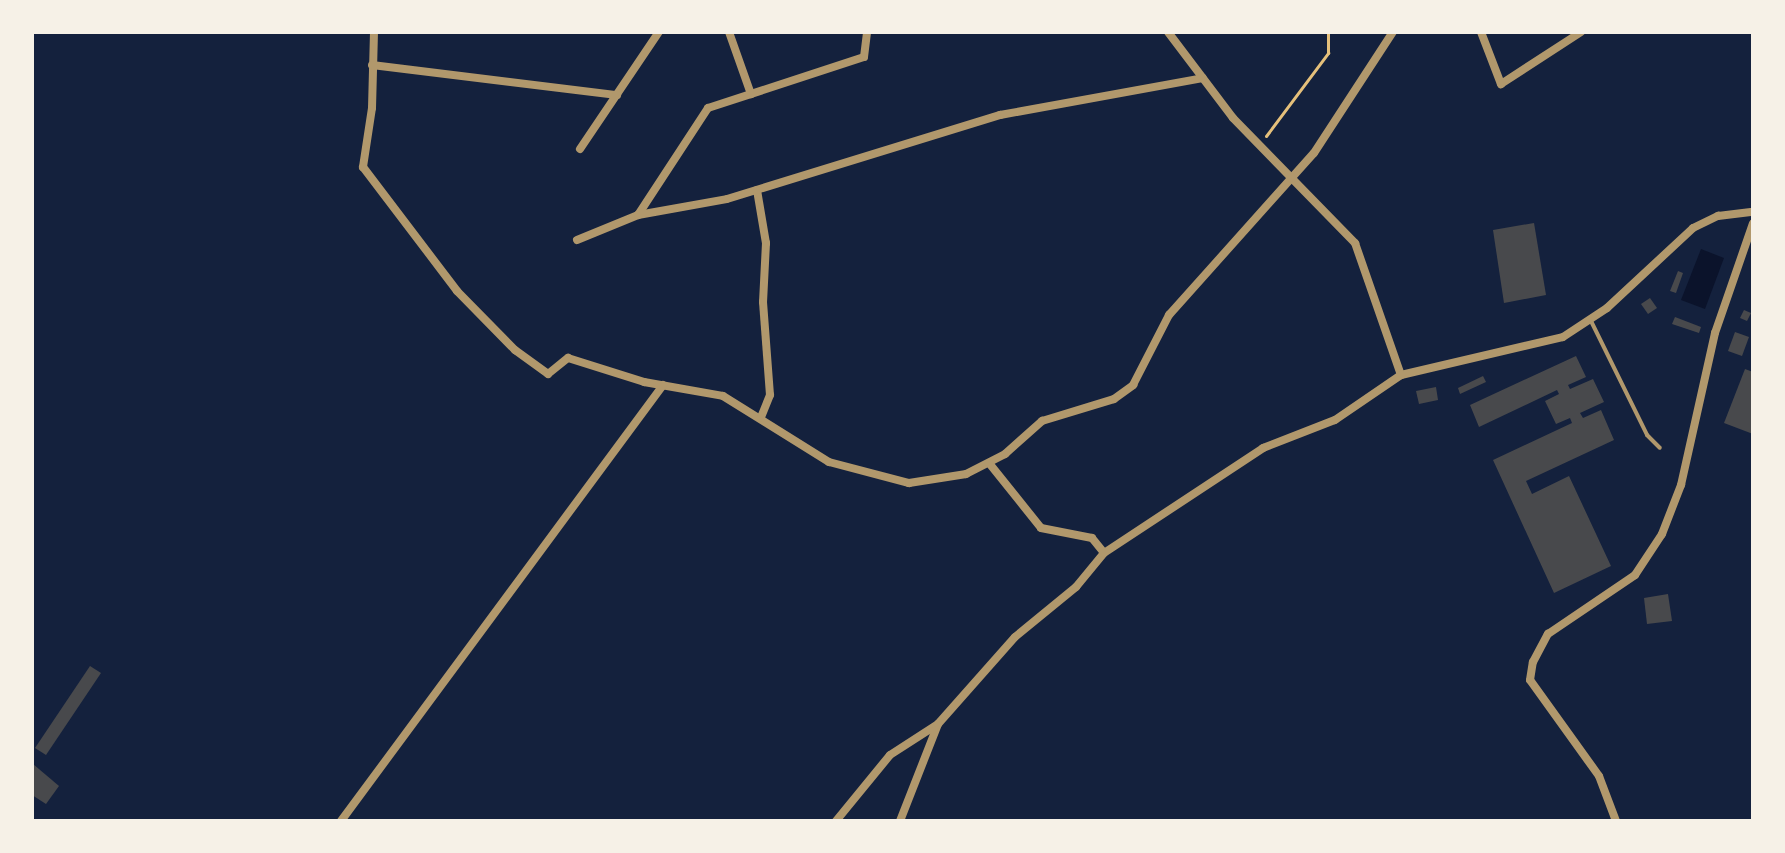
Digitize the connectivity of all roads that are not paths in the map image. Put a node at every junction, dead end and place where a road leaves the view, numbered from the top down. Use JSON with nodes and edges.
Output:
{"nodes":[{"id":1,"x":374,"y":32,"type":"edge"},
{"id":2,"x":659,"y":32,"type":"edge"},
{"id":3,"x":729,"y":32,"type":"edge"},
{"id":4,"x":867,"y":32,"type":"edge"},
{"id":5,"x":1168,"y":32,"type":"edge"},
{"id":6,"x":1393,"y":32,"type":"edge"},
{"id":7,"x":1481,"y":32,"type":"edge"},
{"id":8,"x":1581,"y":32,"type":"edge"},
{"id":9,"x":372,"y":65,"type":"junction"},
{"id":10,"x":1203,"y":78,"type":"junction"},
{"id":11,"x":751,"y":94,"type":"junction"},
{"id":12,"x":617,"y":95,"type":"junction"},
{"id":13,"x":580,"y":149,"type":"dead end"},
{"id":14,"x":1292,"y":177,"type":"junction"},
{"id":15,"x":757,"y":190,"type":"junction"},
{"id":16,"x":1753,"y":212,"type":"edge"},
{"id":17,"x":638,"y":215,"type":"junction"},
{"id":18,"x":1753,"y":223,"type":"edge"},
{"id":19,"x":577,"y":240,"type":"dead end"},
{"id":20,"x":1591,"y":320,"type":"junction"},
{"id":21,"x":1401,"y":375,"type":"junction"},
{"id":22,"x":663,"y":385,"type":"junction"},
{"id":23,"x":761,"y":417,"type":"junction"},
{"id":24,"x":1660,"y":448,"type":"dead end"},
{"id":25,"x":989,"y":463,"type":"junction"},
{"id":26,"x":1104,"y":553,"type":"junction"},
{"id":27,"x":938,"y":724,"type":"junction"},
{"id":28,"x":341,"y":821,"type":"edge"},
{"id":29,"x":836,"y":821,"type":"edge"},
{"id":30,"x":900,"y":821,"type":"edge"},
{"id":31,"x":1616,"y":821,"type":"edge"}],
"edges":[{"from":1,"to":9,"type":"street"},
{"from":2,"to":12,"type":"street"},
{"from":3,"to":11,"type":"street"},
{"from":4,"to":11,"type":"street"},
{"from":5,"to":10,"type":"street"},
{"from":6,"to":14,"type":"street"},
{"from":7,"to":8,"type":"street"},
{"from":9,"to":12,"type":"street"},
{"from":9,"to":22,"type":"street"},
{"from":10,"to":14,"type":"street"},
{"from":10,"to":15,"type":"street"},
{"from":11,"to":17,"type":"street"},
{"from":12,"to":13,"type":"street"},
{"from":14,"to":21,"type":"street"},
{"from":14,"to":25,"type":"street"},
{"from":15,"to":17,"type":"street"},
{"from":15,"to":23,"type":"street"},
{"from":16,"to":20,"type":"street"},
{"from":17,"to":19,"type":"street"},
{"from":18,"to":31,"type":"street"},
{"from":20,"to":21,"type":"street"},
{"from":20,"to":24,"type":"lane"},
{"from":21,"to":26,"type":"street"},
{"from":22,"to":23,"type":"street"},
{"from":22,"to":28,"type":"street"},
{"from":23,"to":25,"type":"street"},
{"from":25,"to":26,"type":"street"},
{"from":26,"to":27,"type":"street"},
{"from":27,"to":29,"type":"street"},
{"from":27,"to":30,"type":"street"}]}
